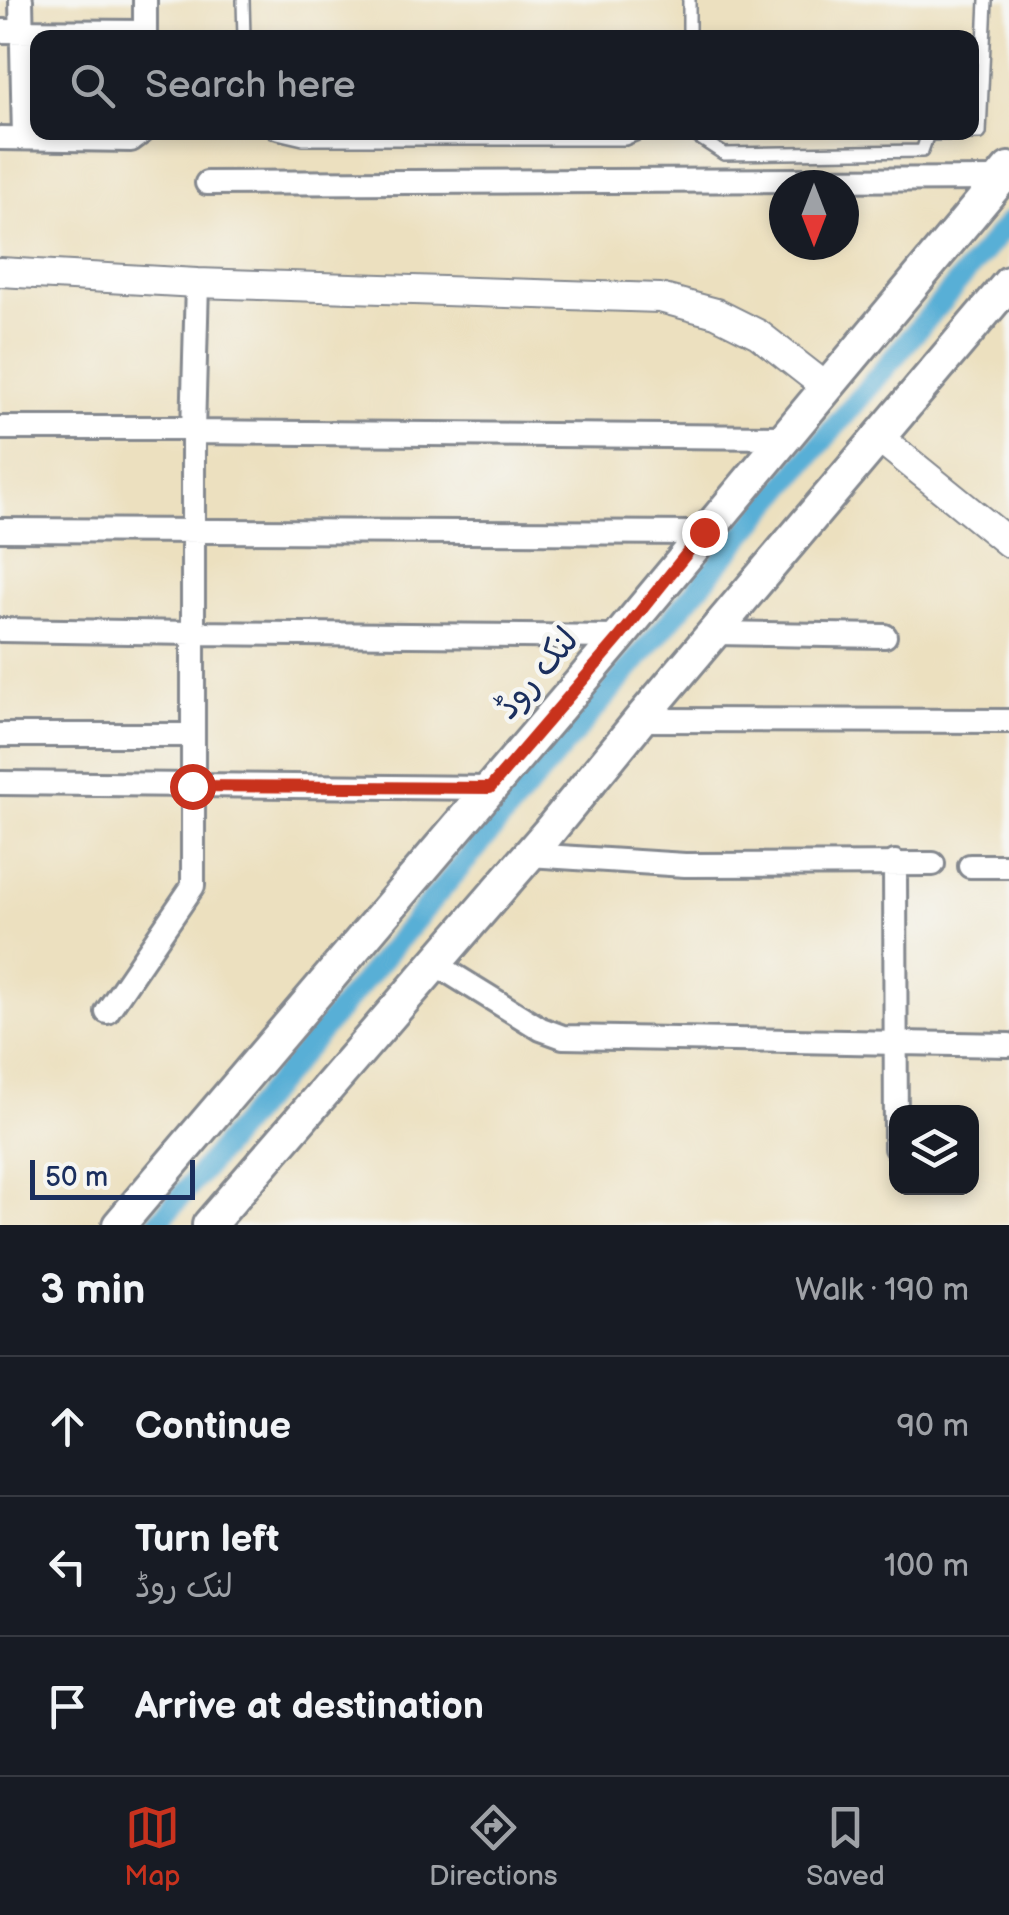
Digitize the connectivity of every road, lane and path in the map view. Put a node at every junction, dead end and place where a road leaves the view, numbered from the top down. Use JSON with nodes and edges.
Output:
{"nodes":[{"id":1,"x":21,"y":0,"type":"edge"},
{"id":2,"x":145,"y":0,"type":"edge"},
{"id":3,"x":243,"y":0,"type":"edge"},
{"id":4,"x":689,"y":0,"type":"edge"},
{"id":5,"x":986,"y":0,"type":"edge"},
{"id":6,"x":145,"y":30,"type":"edge"},
{"id":7,"x":244,"y":30,"type":"edge"},
{"id":8,"x":689,"y":30,"type":"edge"},
{"id":9,"x":11,"y":31,"type":"edge"},
{"id":10,"x":979,"y":133,"type":"edge"},
{"id":11,"x":12,"y":138,"type":"edge"},
{"id":12,"x":702,"y":140,"type":"edge"},
{"id":13,"x":926,"y":140,"type":"edge"},
{"id":14,"x":1005,"y":174,"type":"edge"},
{"id":15,"x":208,"y":183,"type":"dead end"},
{"id":16,"x":0,"y":272,"type":"edge"},
{"id":17,"x":197,"y":283,"type":"junction"},
{"id":18,"x":1009,"y":283,"type":"edge"},
{"id":19,"x":826,"y":387,"type":"junction"},
{"id":20,"x":0,"y":428,"type":"edge"},
{"id":21,"x":193,"y":430,"type":"junction"},
{"id":22,"x":877,"y":436,"type":"junction"},
{"id":23,"x":784,"y":437,"type":"junction"},
{"id":24,"x":0,"y":530,"type":"edge"},
{"id":25,"x":193,"y":531,"type":"junction"},
{"id":26,"x":704,"y":532,"type":"junction"},
{"id":27,"x":1009,"y":543,"type":"edge"},
{"id":28,"x":0,"y":630,"type":"edge"},
{"id":29,"x":193,"y":633,"type":"junction"},
{"id":30,"x":715,"y":633,"type":"junction"},
{"id":31,"x":885,"y":636,"type":"dead end"},
{"id":32,"x":619,"y":638,"type":"junction"},
{"id":33,"x":640,"y":720,"type":"junction"},
{"id":34,"x":1009,"y":720,"type":"edge"},
{"id":35,"x":0,"y":734,"type":"edge"},
{"id":36,"x":192,"y":735,"type":"junction"},
{"id":37,"x":0,"y":783,"type":"edge"},
{"id":38,"x":192,"y":786,"type":"junction"},
{"id":39,"x":490,"y":788,"type":"junction"},
{"id":40,"x":529,"y":855,"type":"junction"},
{"id":41,"x":895,"y":862,"type":"junction"},
{"id":42,"x":933,"y":864,"type":"dead end"},
{"id":43,"x":970,"y":866,"type":"dead end"},
{"id":44,"x":1009,"y":866,"type":"edge"},
{"id":45,"x":434,"y":964,"type":"junction"},
{"id":46,"x":107,"y":1012,"type":"dead end"},
{"id":47,"x":894,"y":1044,"type":"junction"},
{"id":48,"x":1009,"y":1044,"type":"edge"},
{"id":49,"x":895,"y":1105,"type":"edge"},
{"id":50,"x":118,"y":1225,"type":"edge"},
{"id":51,"x":209,"y":1225,"type":"edge"}],
"edges":[{"from":1,"to":9,"type":"street"},
{"from":2,"to":6,"type":"street"},
{"from":3,"to":7,"type":"lane"},
{"from":4,"to":8,"type":"lane"},
{"from":5,"to":10,"type":"lane"},
{"from":9,"to":11,"type":"street"},
{"from":12,"to":13,"type":"lane"},
{"from":14,"to":15,"type":"street"},
{"from":14,"to":19,"type":"main road","name":"لنک روڈ"},
{"from":16,"to":17,"type":"street"},
{"from":17,"to":19,"type":"street"},
{"from":17,"to":21,"type":"street"},
{"from":18,"to":22,"type":"main road"},
{"from":19,"to":23,"type":"main road","name":"لنک روڈ"},
{"from":20,"to":21,"type":"street"},
{"from":21,"to":23,"type":"street"},
{"from":21,"to":25,"type":"street"},
{"from":22,"to":27,"type":"street"},
{"from":22,"to":30,"type":"main road"},
{"from":23,"to":26,"type":"main road","name":"لنک روڈ"},
{"from":24,"to":25,"type":"street"},
{"from":25,"to":26,"type":"street"},
{"from":25,"to":29,"type":"street"},
{"from":26,"to":32,"type":"main road","name":"لنک روڈ"},
{"from":28,"to":29,"type":"street"},
{"from":29,"to":32,"type":"street"},
{"from":29,"to":36,"type":"street"},
{"from":30,"to":31,"type":"street"},
{"from":30,"to":33,"type":"main road"},
{"from":32,"to":39,"type":"main road","name":"لنک روڈ"},
{"from":33,"to":34,"type":"street"},
{"from":33,"to":40,"type":"main road"},
{"from":35,"to":36,"type":"street"},
{"from":36,"to":38,"type":"street"},
{"from":37,"to":38,"type":"street"},
{"from":38,"to":39,"type":"street"},
{"from":38,"to":46,"type":"street"},
{"from":39,"to":50,"type":"main road","name":"لنک روڈ"},
{"from":40,"to":41,"type":"street"},
{"from":40,"to":45,"type":"main road"},
{"from":41,"to":42,"type":"street"},
{"from":41,"to":47,"type":"street"},
{"from":43,"to":44,"type":"street"},
{"from":45,"to":47,"type":"street"},
{"from":45,"to":51,"type":"main road"},
{"from":47,"to":48,"type":"street"},
{"from":47,"to":49,"type":"street"}]}
